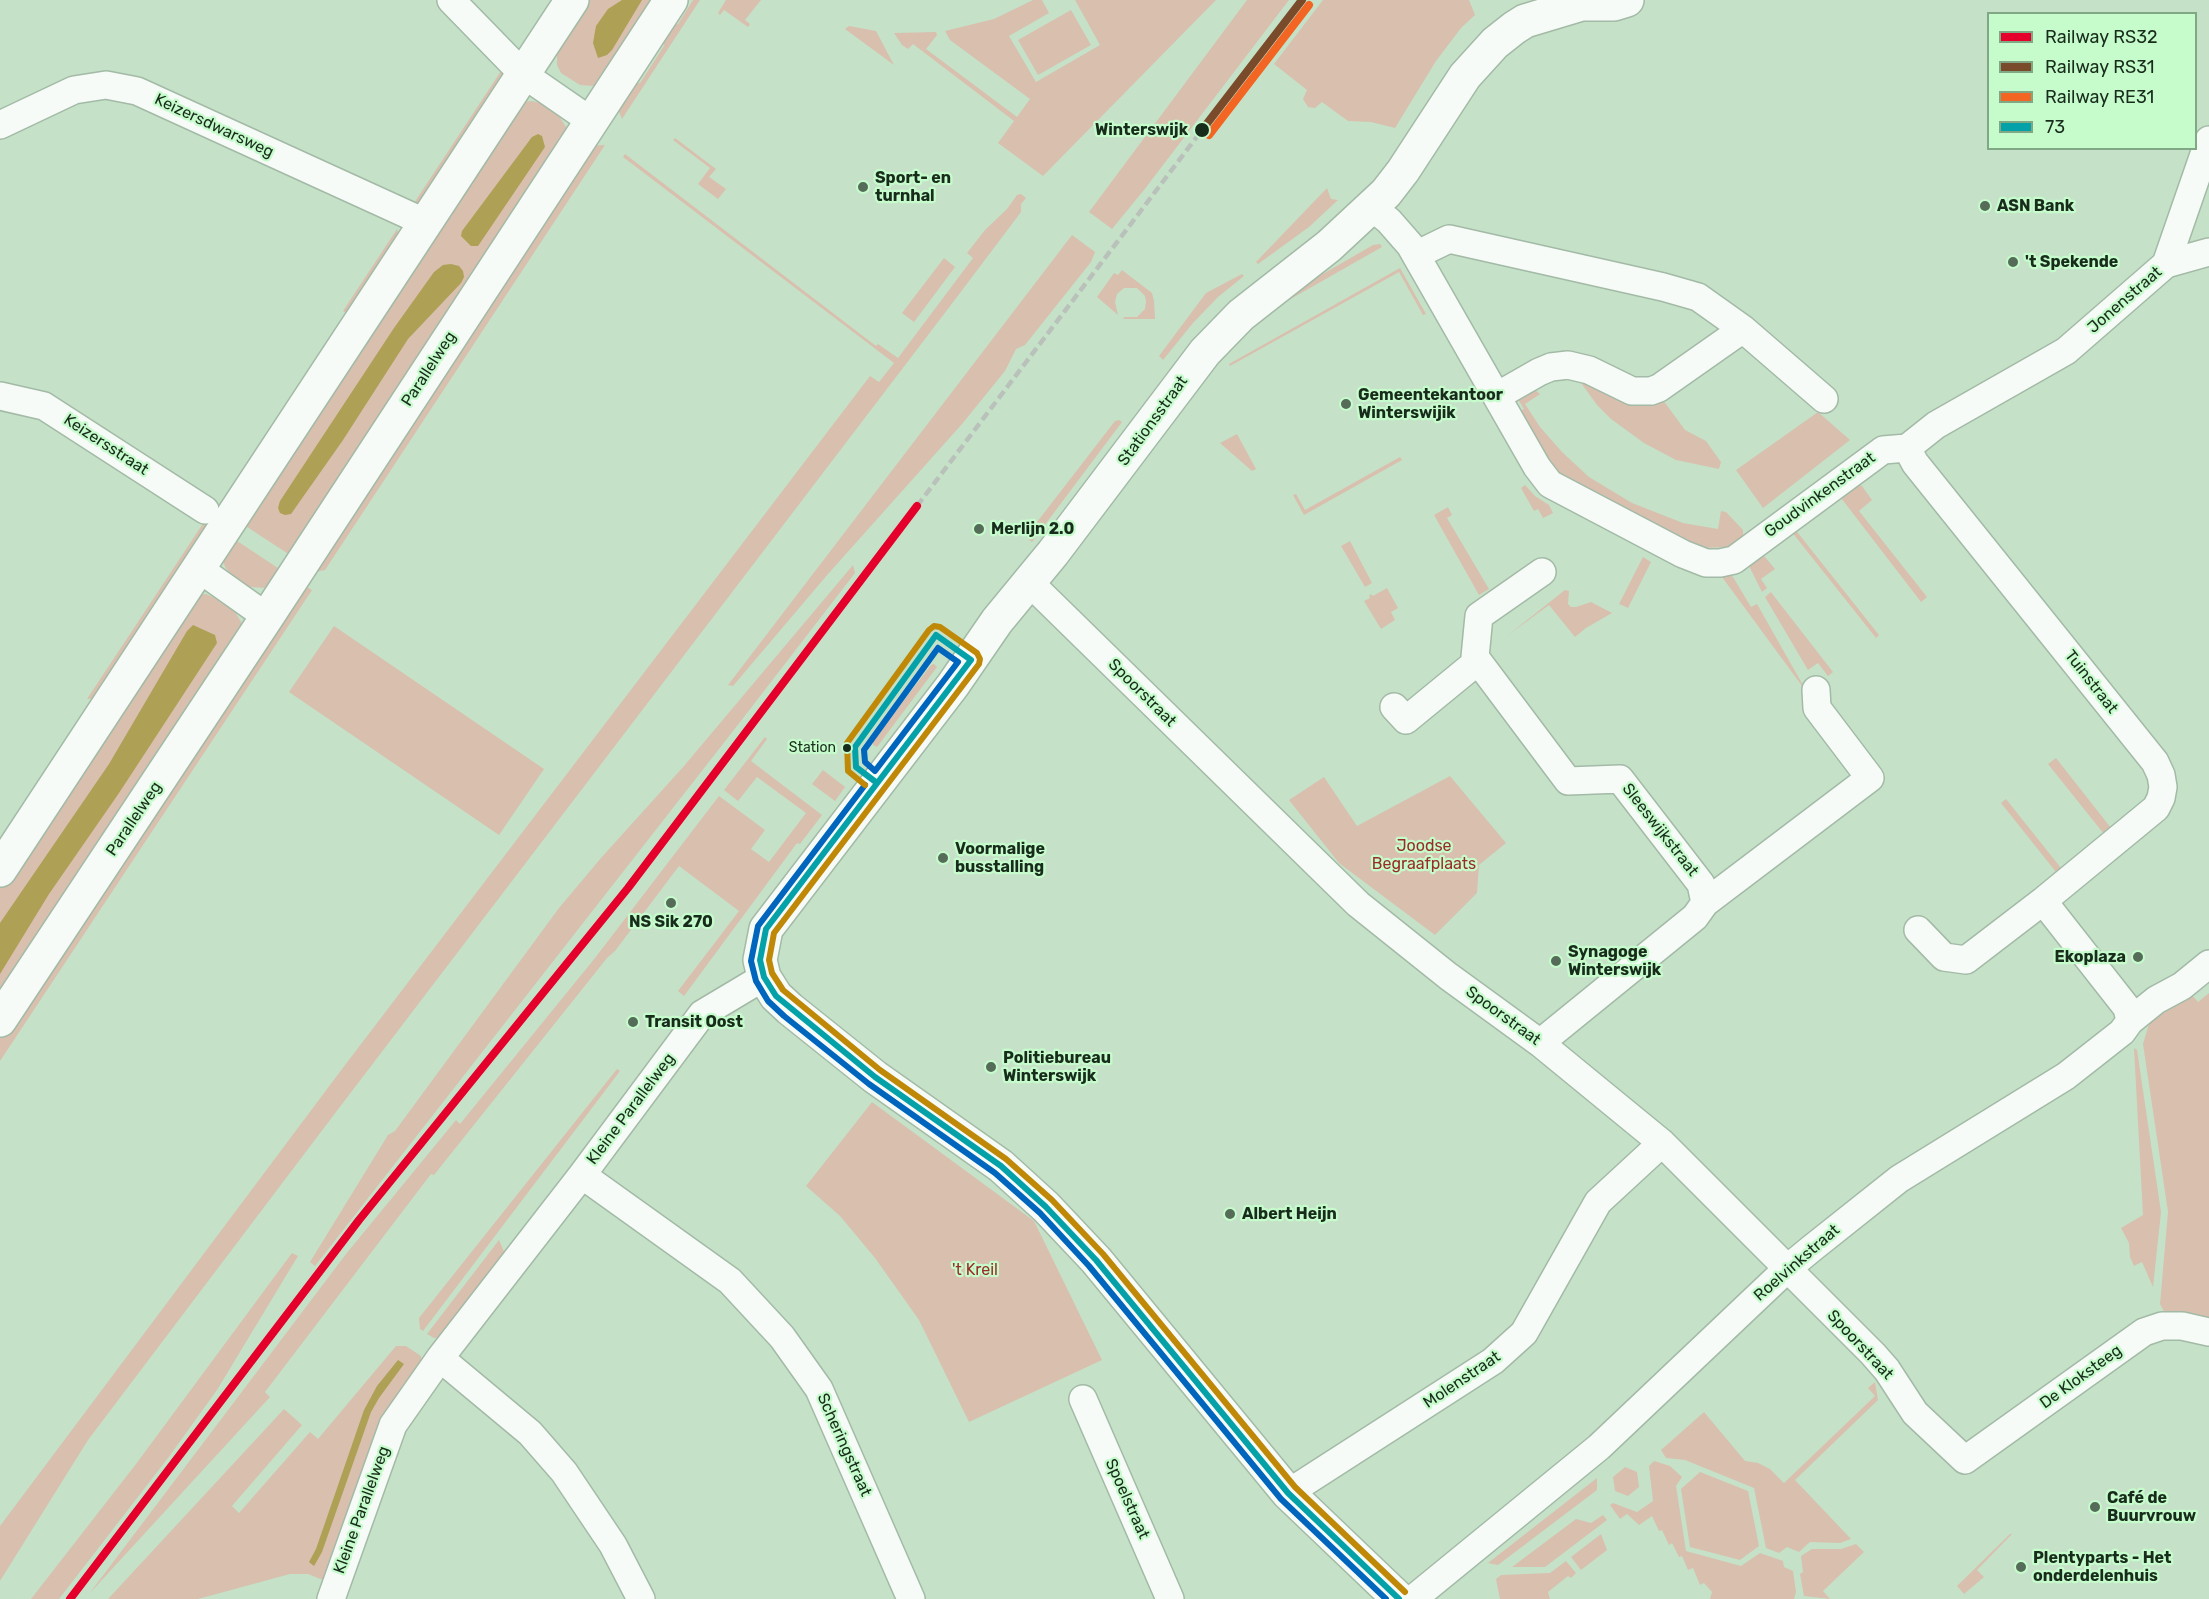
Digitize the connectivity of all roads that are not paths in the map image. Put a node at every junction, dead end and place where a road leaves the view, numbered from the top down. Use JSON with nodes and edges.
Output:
{"nodes":[{"id":1,"x":451,"y":0,"type":"edge"},
{"id":2,"x":572,"y":0,"type":"edge"},
{"id":3,"x":671,"y":0,"type":"edge"},
{"id":4,"x":1627,"y":0,"type":"edge"},
{"id":5,"x":1591,"y":2,"type":"edge"},
{"id":6,"x":523,"y":74,"type":"junction"},
{"id":7,"x":591,"y":121,"type":"junction"},
{"id":8,"x":0,"y":125,"type":"edge"},
{"id":9,"x":2209,"y":140,"type":"edge"},
{"id":10,"x":1381,"y":214,"type":"junction"},
{"id":11,"x":424,"y":222,"type":"junction"},
{"id":12,"x":2209,"y":252,"type":"edge"},
{"id":13,"x":1416,"y":255,"type":"junction"},
{"id":14,"x":2166,"y":264,"type":"junction"},
{"id":15,"x":1743,"y":329,"type":"junction"},
{"id":16,"x":2066,"y":351,"type":"joint"},
{"id":17,"x":0,"y":396,"type":"edge"},
{"id":18,"x":1497,"y":396,"type":"junction"},
{"id":19,"x":1824,"y":399,"type":"dead end"},
{"id":20,"x":1907,"y":448,"type":"junction"},
{"id":21,"x":205,"y":510,"type":"dead end"},
{"id":22,"x":198,"y":568,"type":"junction"},
{"id":23,"x":1542,"y":572,"type":"dead end"},
{"id":24,"x":1030,"y":583,"type":"junction"},
{"id":25,"x":267,"y":617,"type":"junction"},
{"id":26,"x":1478,"y":661,"type":"junction"},
{"id":27,"x":1816,"y":690,"type":"dead end"},
{"id":28,"x":1394,"y":706,"type":"dead end"},
{"id":29,"x":0,"y":870,"type":"edge"},
{"id":30,"x":2043,"y":901,"type":"junction"},
{"id":31,"x":1705,"y":903,"type":"junction"},
{"id":32,"x":1918,"y":930,"type":"dead end"},
{"id":33,"x":2209,"y":964,"type":"edge"},
{"id":34,"x":764,"y":977,"type":"junction"},
{"id":35,"x":0,"y":1020,"type":"edge"},
{"id":36,"x":2130,"y":1021,"type":"junction"},
{"id":37,"x":1540,"y":1043,"type":"junction"},
{"id":38,"x":1662,"y":1143,"type":"junction"},
{"id":39,"x":582,"y":1175,"type":"junction"},
{"id":40,"x":1788,"y":1268,"type":"junction"},
{"id":41,"x":2209,"y":1332,"type":"edge"},
{"id":42,"x":440,"y":1359,"type":"junction"},
{"id":43,"x":1083,"y":1399,"type":"dead end"},
{"id":44,"x":1965,"y":1460,"type":"joint"},
{"id":45,"x":1288,"y":1493,"type":"junction"},
{"id":46,"x":333,"y":1593,"type":"edge"},
{"id":47,"x":641,"y":1599,"type":"edge"},
{"id":48,"x":910,"y":1599,"type":"edge"},
{"id":49,"x":1170,"y":1599,"type":"edge"},
{"id":50,"x":1399,"y":1599,"type":"edge"},
{"id":51,"x":1413,"y":1599,"type":"edge"}],
"edges":[{"from":1,"to":6,"type":"street"},
{"from":2,"to":6,"type":"street"},
{"from":3,"to":7,"type":"street","name":"Parallelweg"},
{"from":4,"to":5,"type":"street","name":"Stationsstraat"},
{"from":5,"to":10,"type":"street","name":"Stationsstraat"},
{"from":6,"to":7,"type":"street"},
{"from":6,"to":11,"type":"street"},
{"from":7,"to":25,"type":"street","name":"Parallelweg"},
{"from":8,"to":11,"type":"street","name":"Keizersdwarsweg"},
{"from":9,"to":14,"type":"street","name":"Jonenstraat"},
{"from":10,"to":13,"type":"street"},
{"from":10,"to":24,"type":"street","name":"Stationsstraat"},
{"from":11,"to":22,"type":"street"},
{"from":12,"to":14,"type":"street"},
{"from":13,"to":15,"type":"street"},
{"from":13,"to":18,"type":"street"},
{"from":14,"to":16,"type":"street","name":"Jonenstraat"},
{"from":15,"to":18,"type":"street"},
{"from":15,"to":19,"type":"street"},
{"from":16,"to":20,"type":"street","name":"Goudvinkenstraat"},
{"from":17,"to":21,"type":"street","name":"Keizersstraat"},
{"from":18,"to":20,"type":"street","name":"Goudvinkenstraat"},
{"from":20,"to":30,"type":"street","name":"Tuinstraat"},
{"from":22,"to":25,"type":"street"},
{"from":22,"to":29,"type":"street"},
{"from":23,"to":26,"type":"street"},
{"from":24,"to":34,"type":"street"},
{"from":24,"to":37,"type":"street","name":"Spoorstraat"},
{"from":25,"to":35,"type":"street","name":"Parallelweg"},
{"from":26,"to":28,"type":"street"},
{"from":26,"to":31,"type":"street","name":"Sleeswijkstraat"},
{"from":27,"to":31,"type":"street"},
{"from":30,"to":32,"type":"street","name":"Tuinstraat"},
{"from":30,"to":36,"type":"street"},
{"from":31,"to":37,"type":"street"},
{"from":33,"to":36,"type":"street","name":"Roelvinkstraat"},
{"from":34,"to":39,"type":"street","name":"Kleine Parallelweg"},
{"from":34,"to":45,"type":"street"},
{"from":36,"to":40,"type":"street","name":"Roelvinkstraat"},
{"from":37,"to":38,"type":"street","name":"Spoorstraat"},
{"from":38,"to":40,"type":"street","name":"Spoorstraat"},
{"from":38,"to":45,"type":"street","name":"Molenstraat"},
{"from":39,"to":42,"type":"street","name":"Kleine Parallelweg"},
{"from":39,"to":48,"type":"street","name":"Scheringstraat"},
{"from":40,"to":44,"type":"street","name":"Spoorstraat"},
{"from":40,"to":51,"type":"street","name":"Roelvinkstraat"},
{"from":41,"to":44,"type":"street","name":"De Kloksteeg"},
{"from":42,"to":46,"type":"street","name":"Kleine Parallelweg"},
{"from":42,"to":47,"type":"street"},
{"from":43,"to":49,"type":"street","name":"Spoelstraat"},
{"from":45,"to":50,"type":"street"}]}
